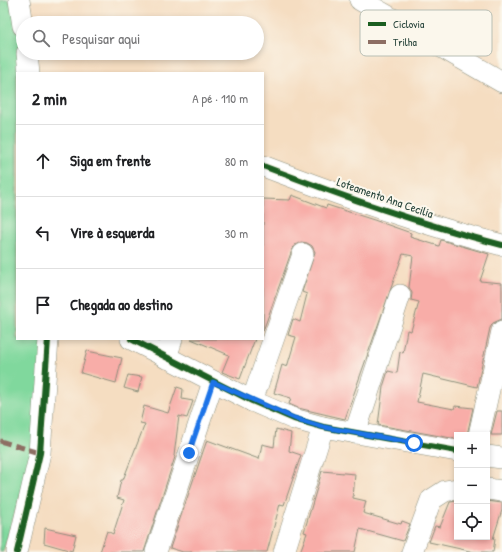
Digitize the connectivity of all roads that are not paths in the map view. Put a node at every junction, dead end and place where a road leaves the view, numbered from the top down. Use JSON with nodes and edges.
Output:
{"nodes":[{"id":1,"x":20,"y":0,"type":"edge"},
{"id":2,"x":360,"y":0,"type":"edge"},
{"id":3,"x":377,"y":10,"type":"edge"},
{"id":4,"x":22,"y":16,"type":"edge"},
{"id":5,"x":457,"y":56,"type":"edge"},
{"id":6,"x":28,"y":60,"type":"edge"},
{"id":7,"x":29,"y":72,"type":"edge"},
{"id":8,"x":502,"y":82,"type":"edge"},
{"id":9,"x":264,"y":166,"type":"edge"},
{"id":10,"x":502,"y":245,"type":"edge"},
{"id":11,"x":303,"y":254,"type":"dead end"},
{"id":12,"x":400,"y":295,"type":"dead end"},
{"id":13,"x":502,"y":331,"type":"edge"},
{"id":14,"x":49,"y":340,"type":"edge"},
{"id":15,"x":136,"y":340,"type":"edge"},
{"id":16,"x":169,"y":348,"type":"edge"},
{"id":17,"x":213,"y":382,"type":"junction"},
{"id":18,"x":252,"y":401,"type":"junction"},
{"id":19,"x":323,"y":427,"type":"junction"},
{"id":20,"x":480,"y":432,"type":"edge"},
{"id":21,"x":355,"y":433,"type":"junction"},
{"id":22,"x":454,"y":450,"type":"edge"},
{"id":23,"x":490,"y":456,"type":"edge"},
{"id":24,"x":502,"y":458,"type":"edge"},
{"id":25,"x":454,"y":489,"type":"edge"},
{"id":26,"x":490,"y":489,"type":"edge"},
{"id":27,"x":502,"y":491,"type":"edge"},
{"id":28,"x":18,"y":552,"type":"edge"},
{"id":29,"x":156,"y":552,"type":"edge"},
{"id":30,"x":284,"y":552,"type":"edge"},
{"id":31,"x":412,"y":552,"type":"edge"}],
"edges":[{"from":1,"to":4,"type":"street"},
{"from":2,"to":3,"type":"street"},
{"from":5,"to":8,"type":"street"},
{"from":6,"to":7,"type":"street"},
{"from":9,"to":10,"type":"street","name":"Loteamento Ana Cecilia"},
{"from":11,"to":18,"type":"street"},
{"from":12,"to":21,"type":"street"},
{"from":13,"to":20,"type":"street"},
{"from":14,"to":28,"type":"street"},
{"from":15,"to":16,"type":"street"},
{"from":16,"to":17,"type":"street"},
{"from":17,"to":18,"type":"street"},
{"from":17,"to":29,"type":"street"},
{"from":18,"to":19,"type":"street"},
{"from":19,"to":21,"type":"street"},
{"from":19,"to":30,"type":"street"},
{"from":21,"to":22,"type":"street"},
{"from":23,"to":24,"type":"street"},
{"from":25,"to":31,"type":"street"},
{"from":26,"to":27,"type":"street"}]}
